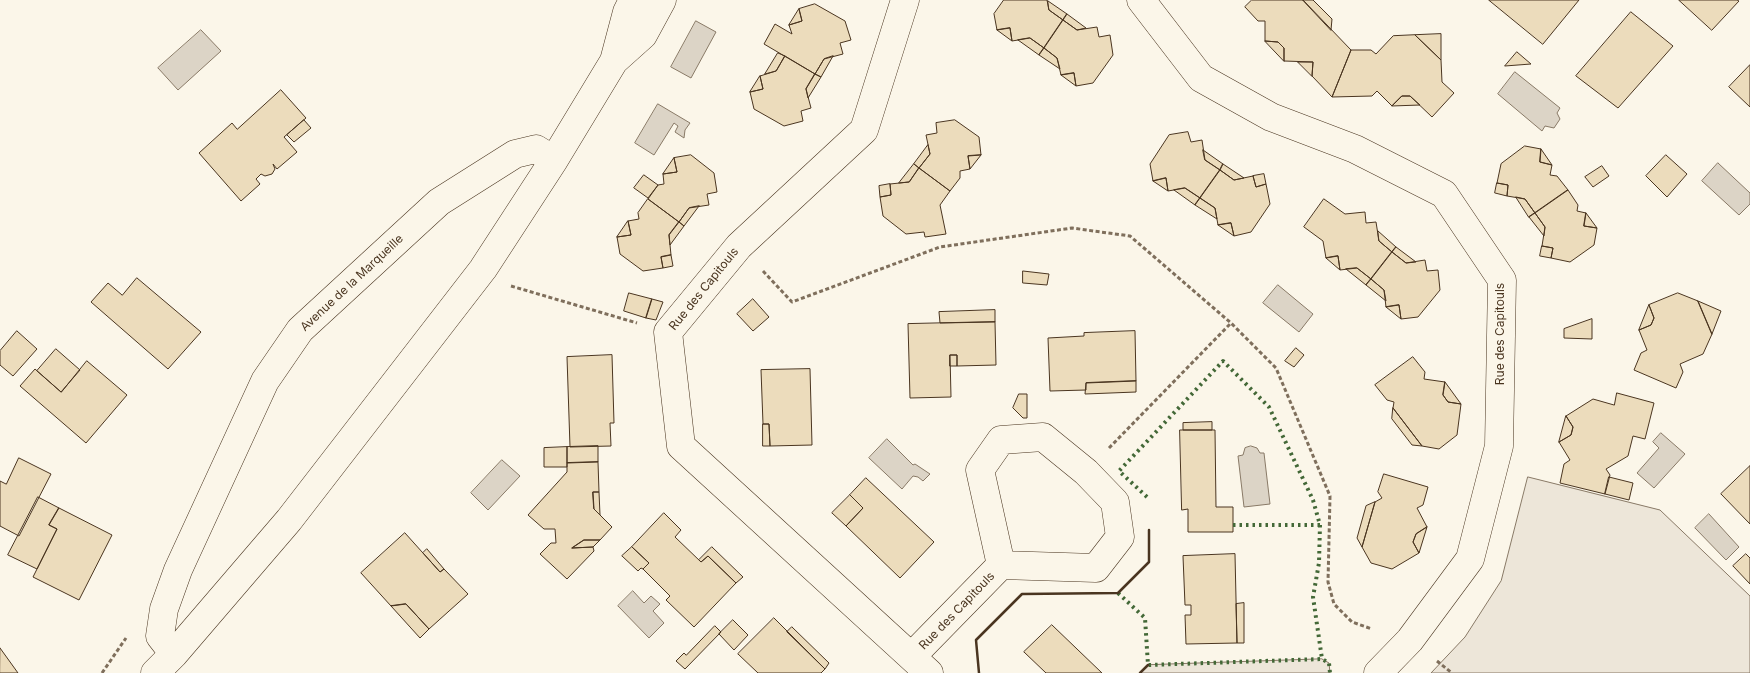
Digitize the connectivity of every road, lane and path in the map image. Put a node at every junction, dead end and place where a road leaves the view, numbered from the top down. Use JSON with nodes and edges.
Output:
{"nodes":[{"id":1,"x":633,"y":0,"type":"edge"},
{"id":2,"x":662,"y":0,"type":"edge"},
{"id":3,"x":905,"y":0,"type":"edge"},
{"id":4,"x":1141,"y":0,"type":"edge"},
{"id":5,"x":614,"y":61,"type":"junction"},
{"id":6,"x":554,"y":160,"type":"junction"},
{"id":7,"x":739,"y":246,"type":"junction"},
{"id":8,"x":506,"y":285,"type":"dead end"},
{"id":9,"x":1231,"y":323,"type":"junction"},
{"id":10,"x":668,"y":332,"type":"junction"},
{"id":11,"x":1086,"y":472,"type":"junction"},
{"id":12,"x":1001,"y":565,"type":"junction"},
{"id":13,"x":1410,"y":640,"type":"junction"},
{"id":14,"x":174,"y":654,"type":"junction"},
{"id":15,"x":921,"y":665,"type":"edge"},
{"id":16,"x":155,"y":673,"type":"edge"},
{"id":17,"x":1378,"y":673,"type":"edge"}],
"edges":[{"from":1,"to":5,"type":"street"},
{"from":2,"to":5,"type":"street"},
{"from":3,"to":7,"type":"street","name":"Rue des Capitouls"},
{"from":4,"to":13,"type":"street","name":"Rue des Capitouls"},
{"from":5,"to":6,"type":"street"},
{"from":6,"to":14,"type":"street"},
{"from":6,"to":14,"type":"street","name":"Avenue de la Marqueille"},
{"from":7,"to":9,"type":"path"},
{"from":7,"to":10,"type":"street","name":"Rue des Capitouls"},
{"from":8,"to":10,"type":"path"},
{"from":9,"to":11,"type":"path"},
{"from":9,"to":13,"type":"path"},
{"from":10,"to":15,"type":"street","name":"Rue des Capitouls"},
{"from":11,"to":12,"type":"street","name":"Rue des Capitouls"},
{"from":11,"to":12,"type":"street","name":"Rue des Capitouls"},
{"from":12,"to":15,"type":"street","name":"Rue des Capitouls"},
{"from":13,"to":17,"type":"street","name":"Rue des Capitouls"},
{"from":14,"to":16,"type":"street"}]}
